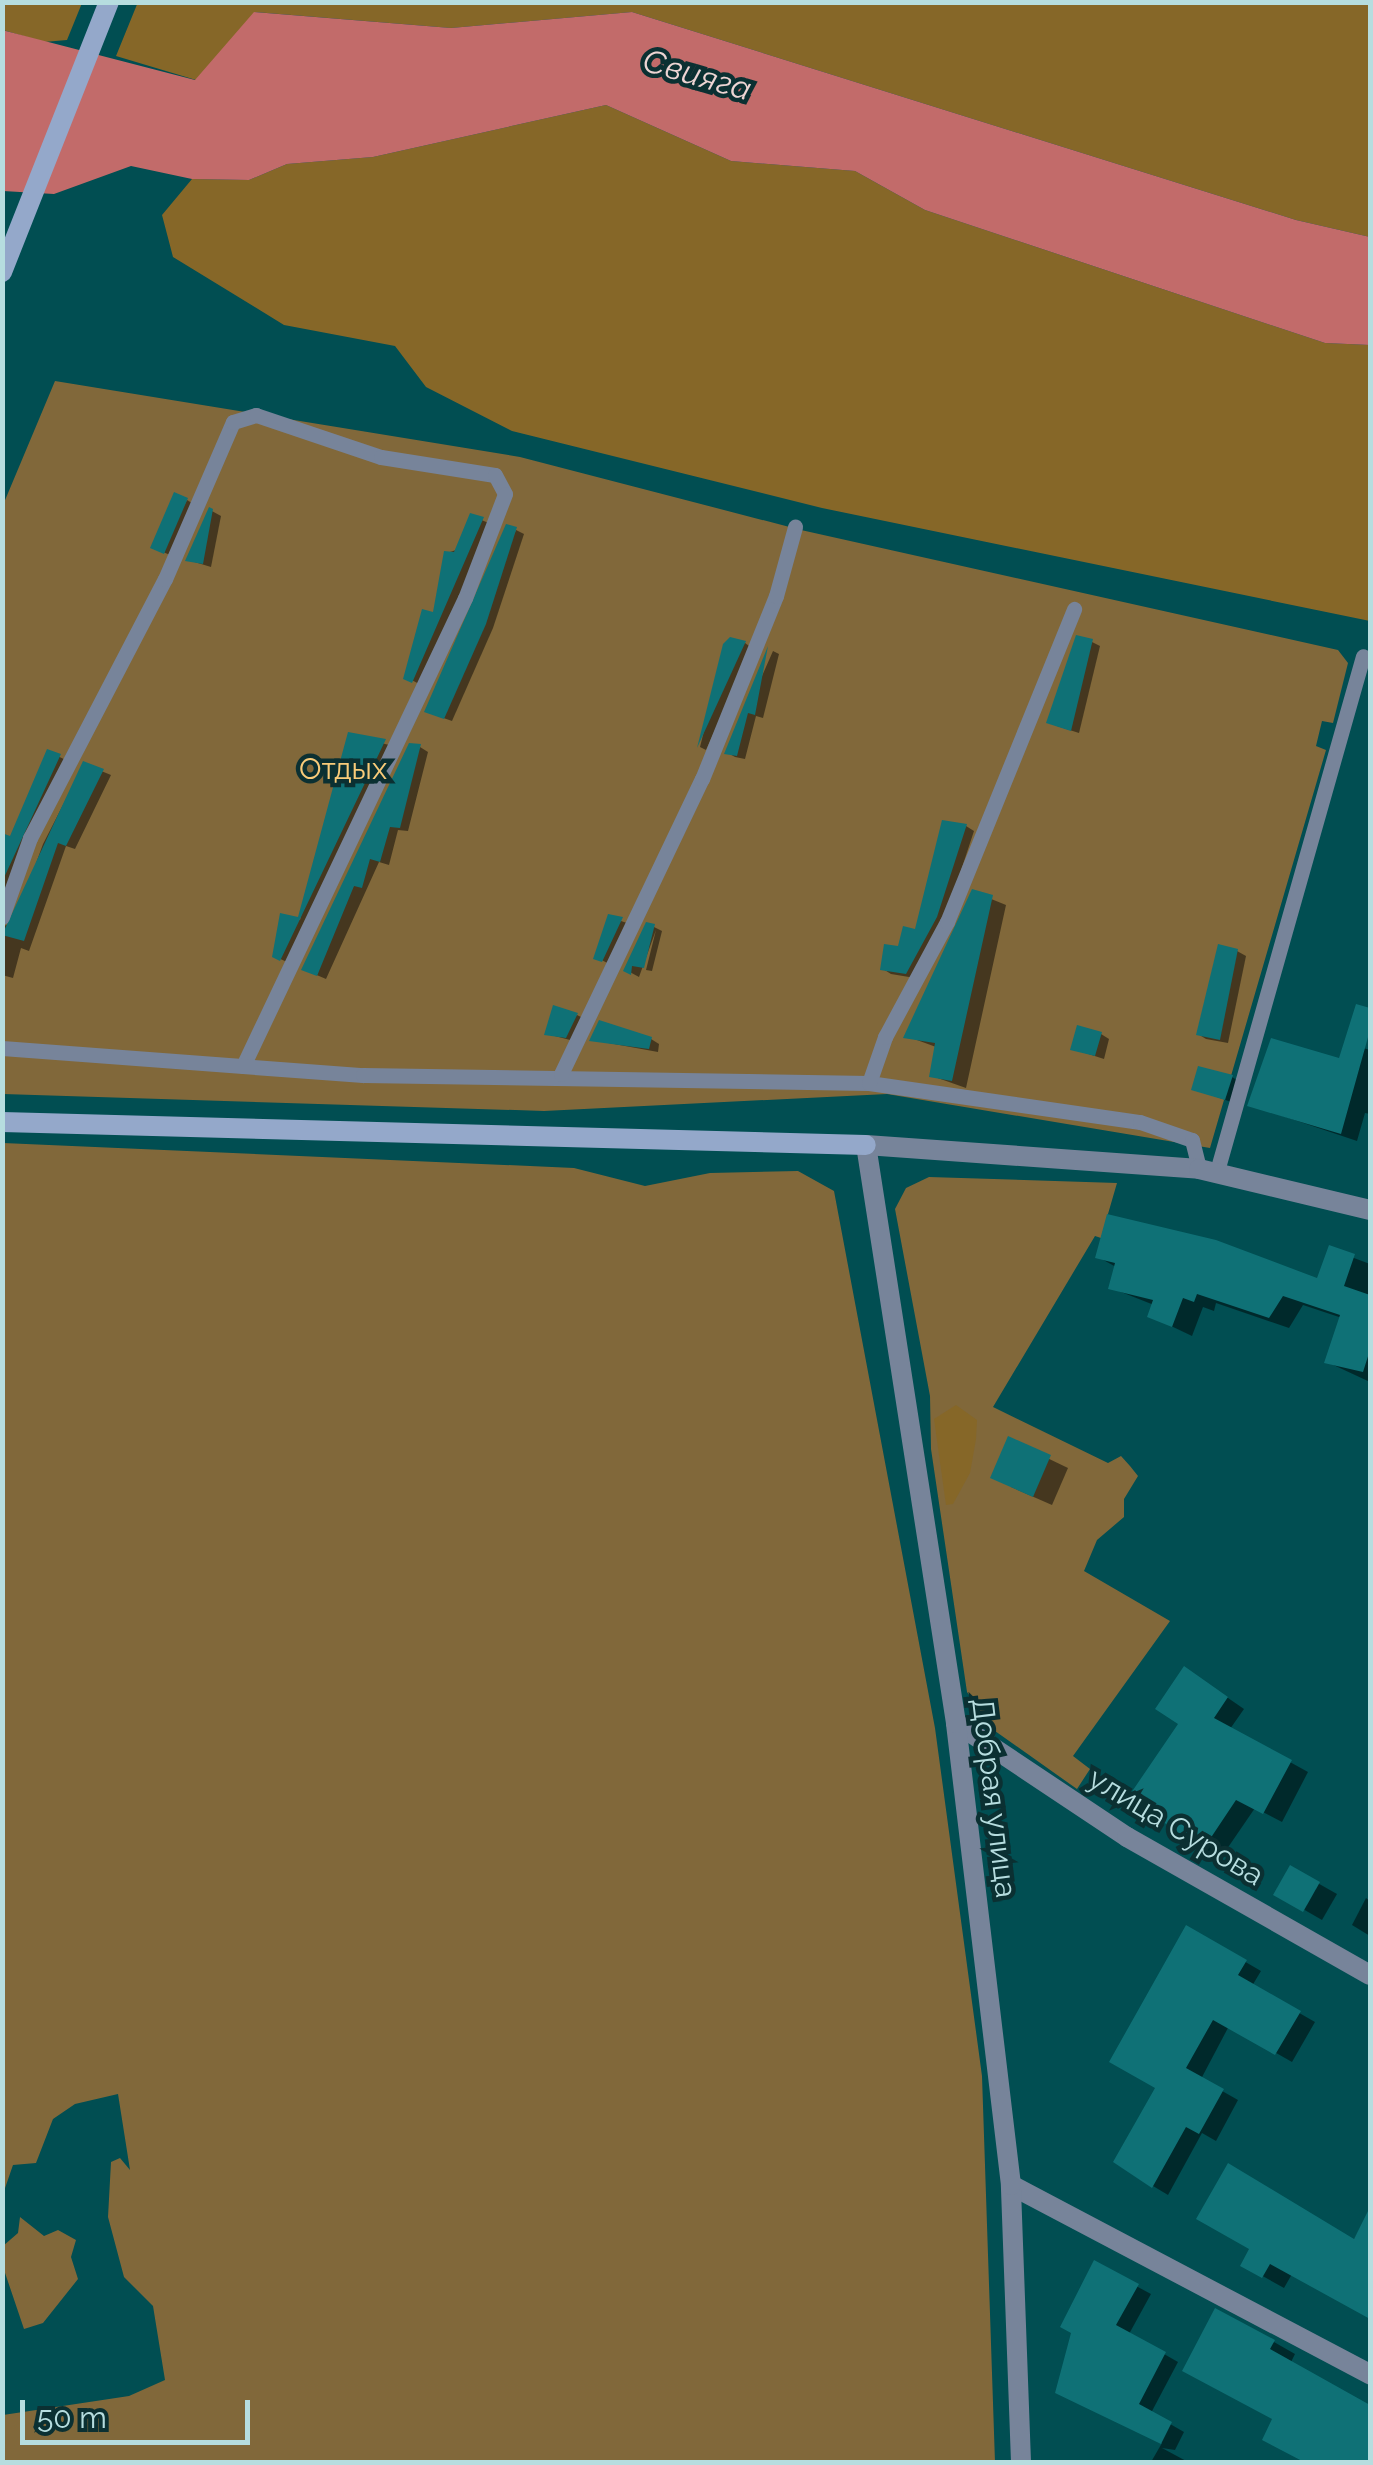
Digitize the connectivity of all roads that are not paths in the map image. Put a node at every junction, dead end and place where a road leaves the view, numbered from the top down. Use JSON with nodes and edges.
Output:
{"nodes":[{"id":1,"x":109,"y":2,"type":"edge"},
{"id":2,"x":2,"y":272,"type":"edge"},
{"id":3,"x":795,"y":526,"type":"dead end"},
{"id":4,"x":1074,"y":609,"type":"dead end"},
{"id":5,"x":1363,"y":656,"type":"dead end"},
{"id":6,"x":2,"y":917,"type":"edge"},
{"id":7,"x":2,"y":1048,"type":"edge"},
{"id":8,"x":243,"y":1066,"type":"junction"},
{"id":9,"x":561,"y":1074,"type":"junction"},
{"id":10,"x":869,"y":1083,"type":"junction"},
{"id":11,"x":2,"y":1122,"type":"edge"},
{"id":12,"x":866,"y":1145,"type":"junction"},
{"id":13,"x":1208,"y":1170,"type":"junction"},
{"id":14,"x":1370,"y":1210,"type":"edge"},
{"id":15,"x":956,"y":1723,"type":"junction"},
{"id":16,"x":1370,"y":1975,"type":"edge"},
{"id":17,"x":1011,"y":2184,"type":"junction"},
{"id":18,"x":1370,"y":2374,"type":"edge"},
{"id":19,"x":1021,"y":2462,"type":"edge"}],
"edges":[{"from":1,"to":2,"type":"street"},
{"from":3,"to":9,"type":"lane"},
{"from":4,"to":10,"type":"lane"},
{"from":5,"to":13,"type":"lane"},
{"from":6,"to":8,"type":"lane"},
{"from":7,"to":8,"type":"lane"},
{"from":8,"to":9,"type":"lane"},
{"from":9,"to":10,"type":"lane"},
{"from":10,"to":13,"type":"lane"},
{"from":11,"to":12,"type":"street"},
{"from":12,"to":13,"type":"street"},
{"from":12,"to":15,"type":"street","name":"Добрая улица"},
{"from":13,"to":14,"type":"street"},
{"from":15,"to":16,"type":"street","name":"улица Сурова"},
{"from":15,"to":17,"type":"street","name":"Добрая улица"},
{"from":17,"to":18,"type":"street"},
{"from":17,"to":19,"type":"street","name":"Добрая улица"}]}
